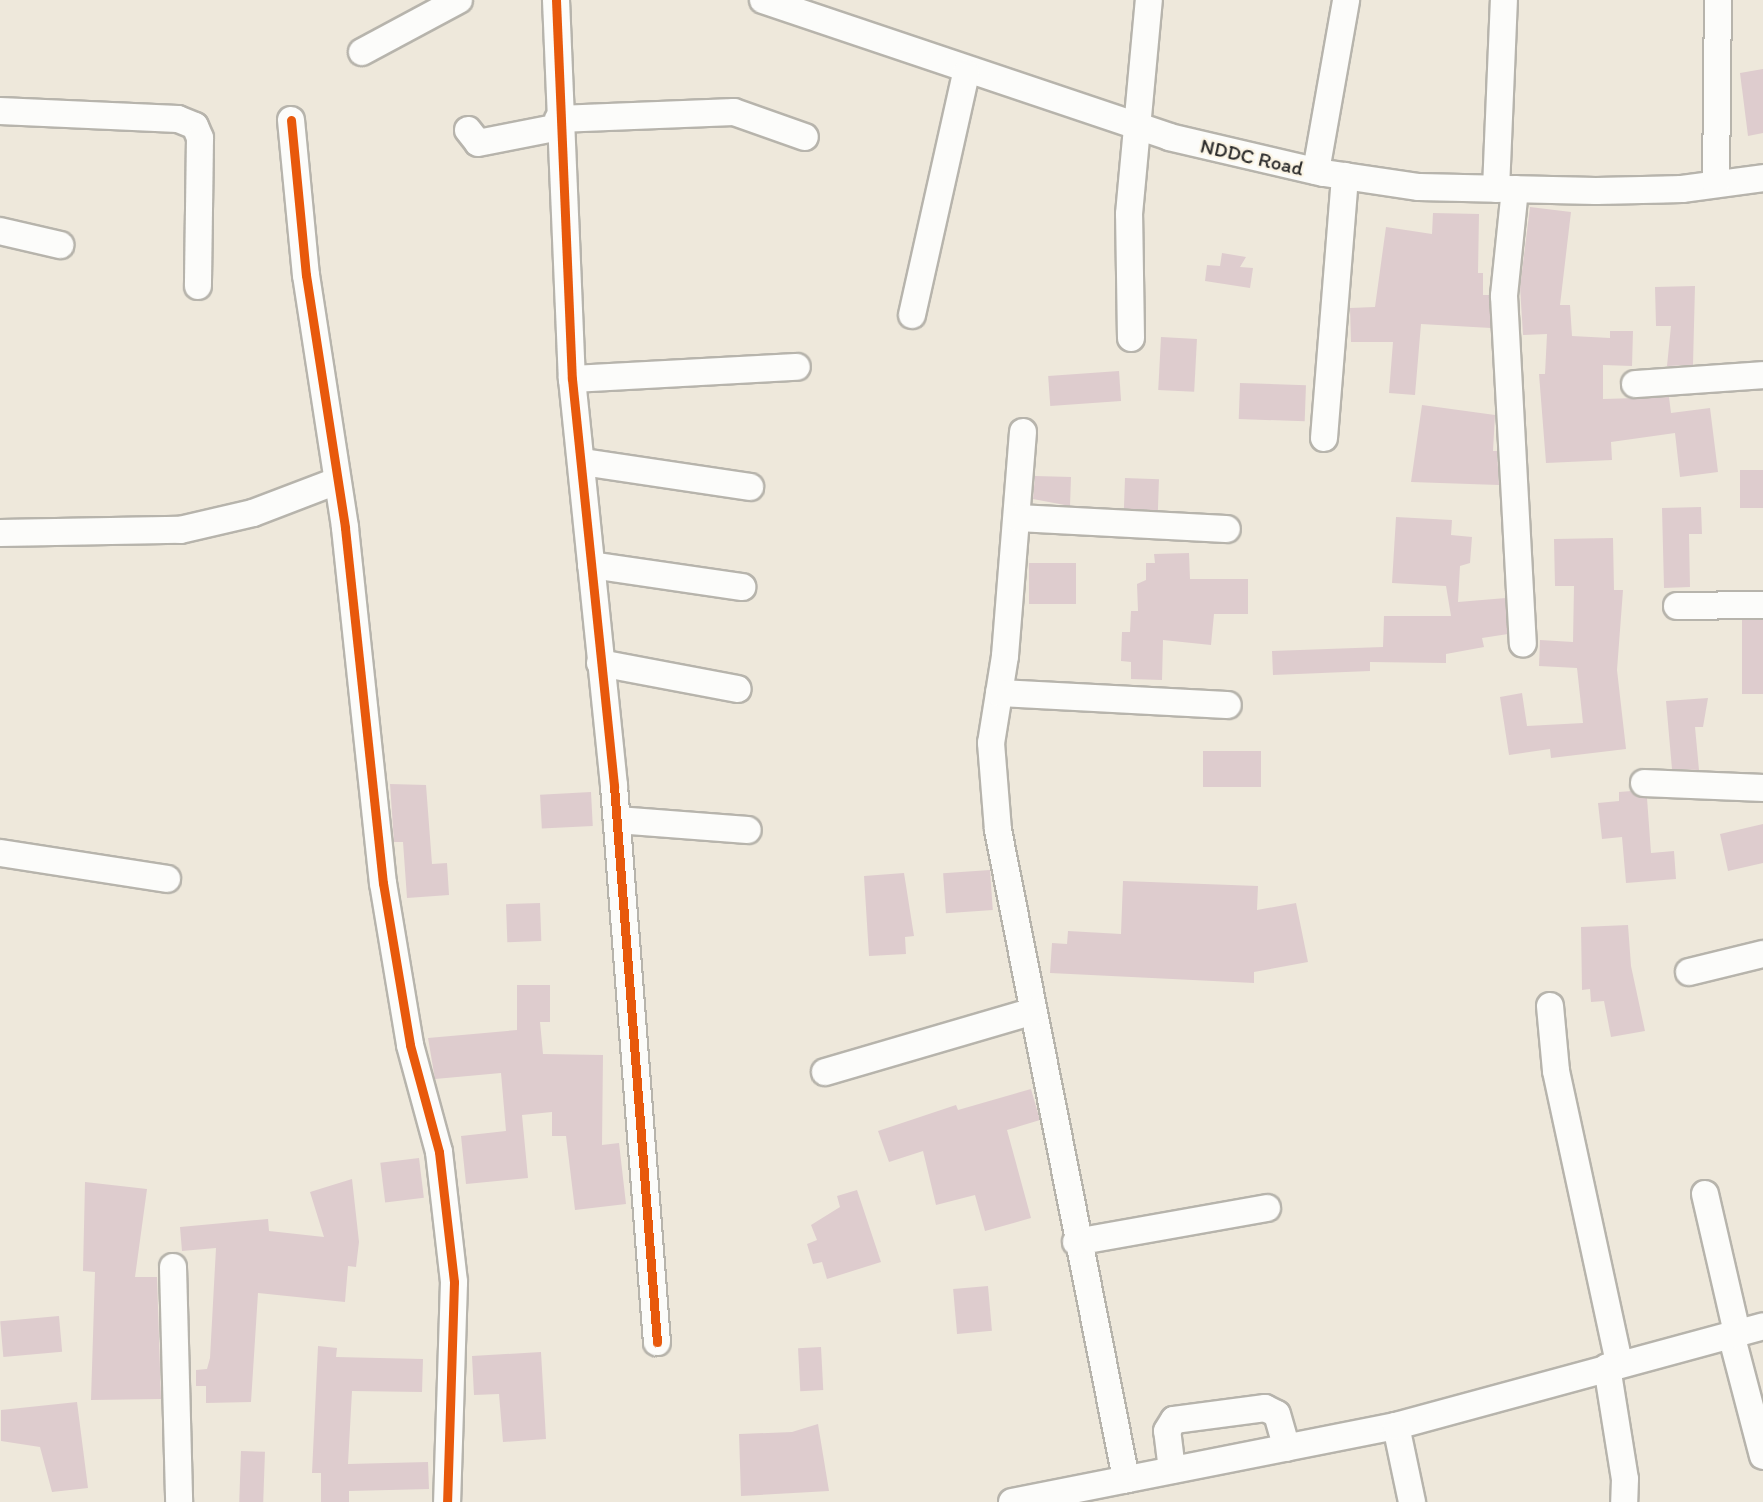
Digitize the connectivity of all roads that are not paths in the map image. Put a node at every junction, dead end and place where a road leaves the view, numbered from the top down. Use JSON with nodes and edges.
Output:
{"nodes":[{"id":1,"x":459,"y":0,"type":"edge"},
{"id":2,"x":556,"y":0,"type":"edge"},
{"id":3,"x":763,"y":0,"type":"edge"},
{"id":4,"x":1149,"y":0,"type":"edge"},
{"id":5,"x":1346,"y":0,"type":"edge"},
{"id":6,"x":1504,"y":0,"type":"edge"},
{"id":7,"x":1718,"y":0,"type":"edge"},
{"id":8,"x":812,"y":8,"type":"edge"},
{"id":9,"x":362,"y":52,"type":"dead end"},
{"id":10,"x":966,"y":73,"type":"junction"},
{"id":11,"x":0,"y":111,"type":"edge"},
{"id":12,"x":291,"y":120,"type":"dead end"},
{"id":13,"x":559,"y":123,"type":"junction"},
{"id":14,"x":1140,"y":128,"type":"junction"},
{"id":15,"x":468,"y":130,"type":"dead end"},
{"id":16,"x":805,"y":137,"type":"dead end"},
{"id":17,"x":1316,"y":171,"type":"junction"},
{"id":18,"x":1345,"y":176,"type":"junction"},
{"id":19,"x":1763,"y":178,"type":"edge"},
{"id":20,"x":1716,"y":184,"type":"junction"},
{"id":21,"x":1505,"y":189,"type":"junction"},
{"id":22,"x":0,"y":231,"type":"edge"},
{"id":23,"x":60,"y":245,"type":"dead end"},
{"id":24,"x":198,"y":286,"type":"dead end"},
{"id":25,"x":912,"y":315,"type":"dead end"},
{"id":26,"x":1131,"y":338,"type":"dead end"},
{"id":27,"x":797,"y":367,"type":"dead end"},
{"id":28,"x":1763,"y":375,"type":"edge"},
{"id":29,"x":572,"y":379,"type":"junction"},
{"id":30,"x":1635,"y":384,"type":"dead end"},
{"id":31,"x":1023,"y":432,"type":"dead end"},
{"id":32,"x":1324,"y":438,"type":"dead end"},
{"id":33,"x":583,"y":462,"type":"junction"},
{"id":34,"x":337,"y":481,"type":"junction"},
{"id":35,"x":750,"y":487,"type":"dead end"},
{"id":36,"x":1017,"y":518,"type":"junction"},
{"id":37,"x":1227,"y":529,"type":"dead end"},
{"id":38,"x":0,"y":533,"type":"edge"},
{"id":39,"x":591,"y":565,"type":"junction"},
{"id":40,"x":742,"y":587,"type":"dead end"},
{"id":41,"x":1763,"y":605,"type":"edge"},
{"id":42,"x":1677,"y":606,"type":"dead end"},
{"id":43,"x":1523,"y":643,"type":"dead end"},
{"id":44,"x":600,"y":663,"type":"junction"},
{"id":45,"x":738,"y":689,"type":"dead end"},
{"id":46,"x":999,"y":693,"type":"junction"},
{"id":47,"x":1228,"y":705,"type":"dead end"},
{"id":48,"x":1644,"y":783,"type":"dead end"},
{"id":49,"x":1763,"y":788,"type":"edge"},
{"id":50,"x":617,"y":820,"type":"junction"},
{"id":51,"x":748,"y":830,"type":"dead end"},
{"id":52,"x":0,"y":854,"type":"edge"},
{"id":53,"x":167,"y":879,"type":"dead end"},
{"id":54,"x":1763,"y":954,"type":"edge"},
{"id":55,"x":1689,"y":972,"type":"dead end"},
{"id":56,"x":1550,"y":1006,"type":"dead end"},
{"id":57,"x":1033,"y":1011,"type":"junction"},
{"id":58,"x":825,"y":1072,"type":"dead end"},
{"id":59,"x":1705,"y":1194,"type":"dead end"},
{"id":60,"x":1267,"y":1208,"type":"dead end"},
{"id":61,"x":1076,"y":1242,"type":"junction"},
{"id":62,"x":173,"y":1267,"type":"dead end"},
{"id":63,"x":1763,"y":1326,"type":"edge"},
{"id":64,"x":1734,"y":1333,"type":"junction"},
{"id":65,"x":657,"y":1342,"type":"dead end"},
{"id":66,"x":1613,"y":1365,"type":"junction"},
{"id":67,"x":1396,"y":1426,"type":"junction"},
{"id":68,"x":1287,"y":1448,"type":"junction"},
{"id":69,"x":1763,"y":1456,"type":"edge"},
{"id":70,"x":1172,"y":1470,"type":"junction"},
{"id":71,"x":1126,"y":1479,"type":"junction"},
{"id":72,"x":1037,"y":1500,"type":"edge"},
{"id":73,"x":179,"y":1502,"type":"edge"},
{"id":74,"x":447,"y":1502,"type":"edge"},
{"id":75,"x":1412,"y":1502,"type":"edge"},
{"id":76,"x":1624,"y":1502,"type":"edge"}],
"edges":[{"from":1,"to":9,"type":"street"},
{"from":2,"to":13,"type":"street"},
{"from":3,"to":8,"type":"street","name":"NDDC Road"},
{"from":4,"to":14,"type":"street"},
{"from":5,"to":17,"type":"street"},
{"from":6,"to":21,"type":"street"},
{"from":7,"to":20,"type":"street"},
{"from":8,"to":10,"type":"street","name":"NDDC Road"},
{"from":10,"to":14,"type":"street","name":"NDDC Road"},
{"from":10,"to":25,"type":"street"},
{"from":11,"to":24,"type":"street"},
{"from":12,"to":34,"type":"street"},
{"from":13,"to":15,"type":"street"},
{"from":13,"to":16,"type":"street"},
{"from":13,"to":29,"type":"street"},
{"from":14,"to":17,"type":"street","name":"NDDC Road"},
{"from":14,"to":26,"type":"street"},
{"from":17,"to":18,"type":"street","name":"NDDC Road"},
{"from":18,"to":21,"type":"street","name":"NDDC Road"},
{"from":18,"to":32,"type":"street"},
{"from":19,"to":20,"type":"street","name":"NDDC Road"},
{"from":20,"to":21,"type":"street","name":"NDDC Road"},
{"from":21,"to":43,"type":"street"},
{"from":22,"to":23,"type":"street"},
{"from":27,"to":29,"type":"street"},
{"from":28,"to":30,"type":"street"},
{"from":29,"to":33,"type":"street"},
{"from":31,"to":36,"type":"street"},
{"from":33,"to":35,"type":"street"},
{"from":33,"to":39,"type":"street"},
{"from":34,"to":38,"type":"street"},
{"from":34,"to":74,"type":"street"},
{"from":36,"to":37,"type":"street"},
{"from":36,"to":46,"type":"street"},
{"from":39,"to":40,"type":"street"},
{"from":39,"to":44,"type":"street"},
{"from":41,"to":42,"type":"street"},
{"from":44,"to":45,"type":"street"},
{"from":44,"to":50,"type":"street"},
{"from":46,"to":47,"type":"street"},
{"from":46,"to":57,"type":"street"},
{"from":48,"to":49,"type":"street"},
{"from":50,"to":51,"type":"street"},
{"from":50,"to":65,"type":"street"},
{"from":52,"to":53,"type":"street"},
{"from":54,"to":55,"type":"street"},
{"from":56,"to":66,"type":"street"},
{"from":57,"to":58,"type":"street"},
{"from":57,"to":61,"type":"street"},
{"from":59,"to":64,"type":"street"},
{"from":60,"to":61,"type":"street"},
{"from":61,"to":71,"type":"street"},
{"from":62,"to":73,"type":"street"},
{"from":63,"to":64,"type":"street"},
{"from":64,"to":66,"type":"street"},
{"from":64,"to":69,"type":"street"},
{"from":66,"to":67,"type":"street"},
{"from":66,"to":76,"type":"street"},
{"from":67,"to":68,"type":"street"},
{"from":67,"to":75,"type":"street"},
{"from":68,"to":70,"type":"street"},
{"from":68,"to":70,"type":"street"},
{"from":70,"to":71,"type":"street"},
{"from":71,"to":72,"type":"street"}]}
